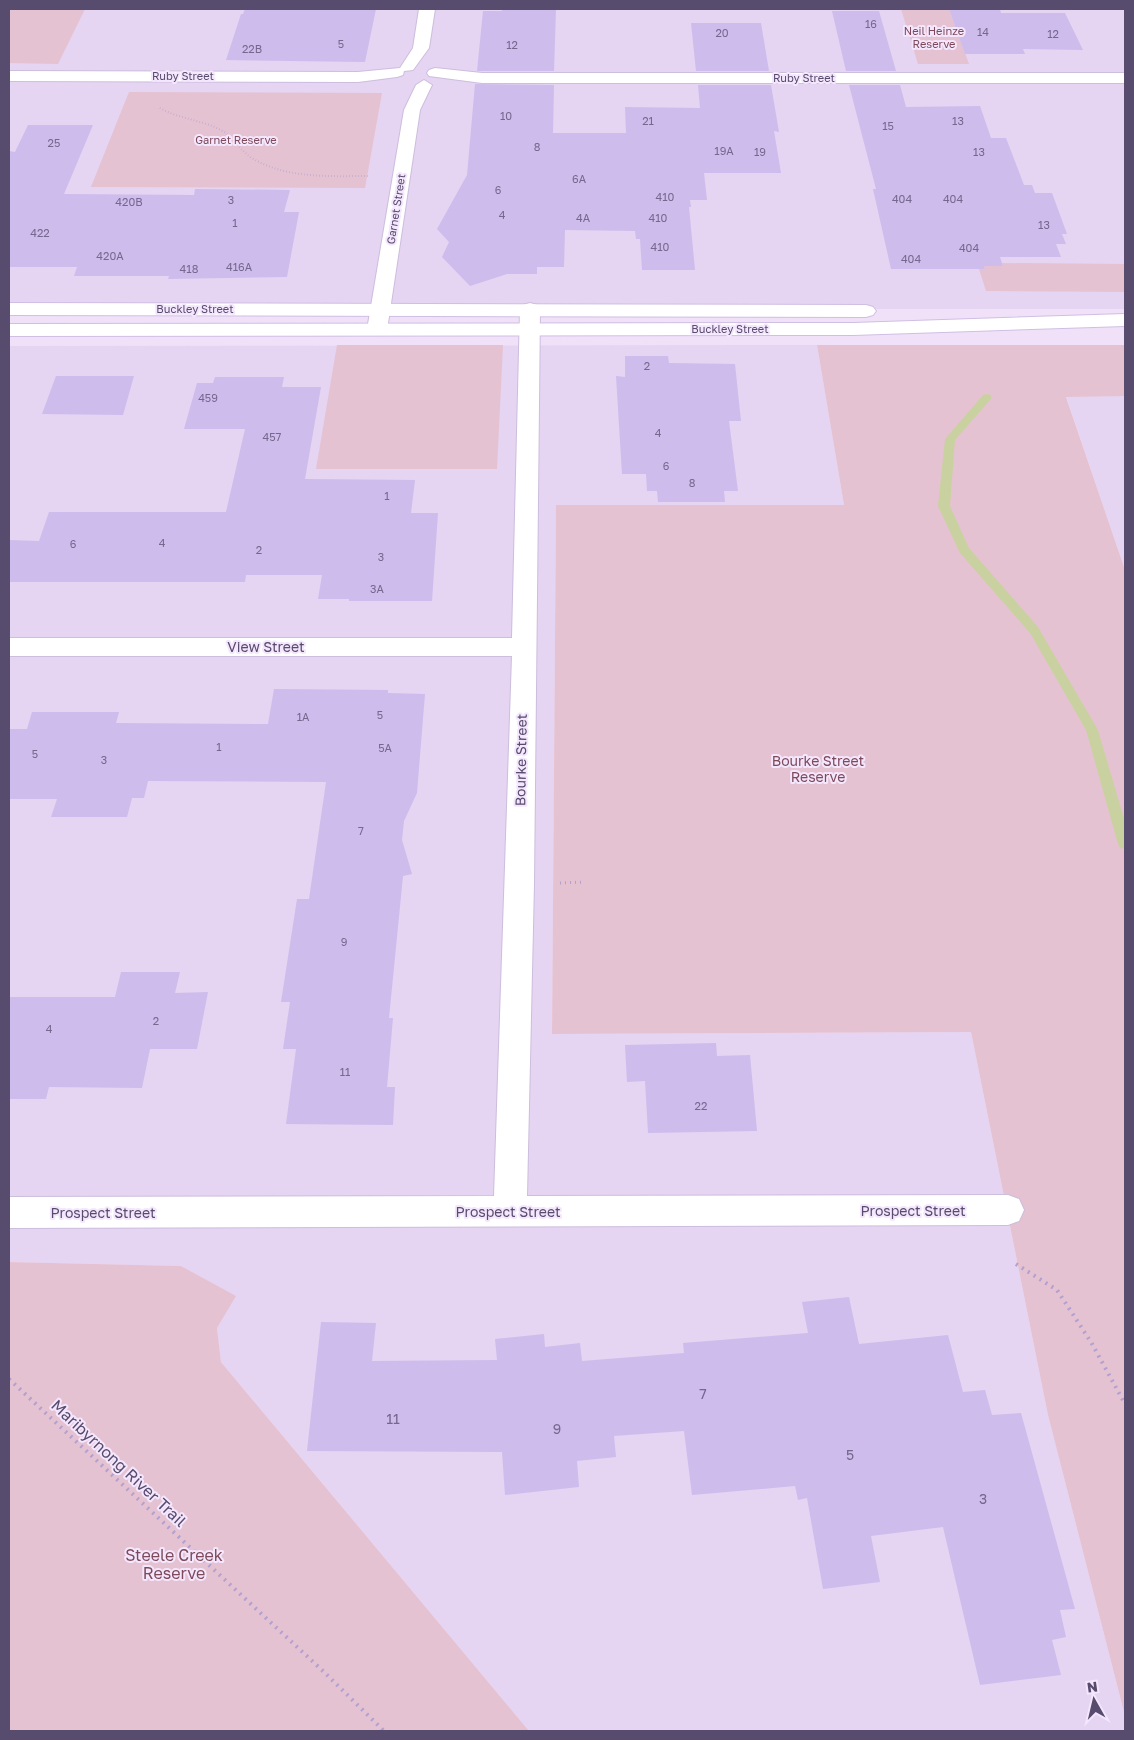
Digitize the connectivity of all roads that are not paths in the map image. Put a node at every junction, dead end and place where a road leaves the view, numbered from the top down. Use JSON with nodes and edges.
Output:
{"nodes":[{"id":1,"x":427,"y":9,"type":"edge"},
{"id":2,"x":421,"y":48,"type":"junction"},
{"id":3,"x":9,"y":76,"type":"edge"},
{"id":4,"x":429,"y":77,"type":"junction"},
{"id":5,"x":401,"y":78,"type":"junction"},
{"id":6,"x":1125,"y":78,"type":"edge"},
{"id":7,"x":412,"y":110,"type":"junction"},
{"id":8,"x":380,"y":308,"type":"junction"},
{"id":9,"x":9,"y":309,"type":"edge"},
{"id":10,"x":530,"y":319,"type":"junction"},
{"id":11,"x":1125,"y":320,"type":"edge"},
{"id":12,"x":9,"y":330,"type":"edge"},
{"id":13,"x":377,"y":330,"type":"junction"},
{"id":14,"x":523,"y":646,"type":"junction"},
{"id":15,"x":9,"y":647,"type":"edge"},
{"id":16,"x":1008,"y":1210,"type":"dead end"},
{"id":17,"x":510,"y":1212,"type":"junction"},
{"id":18,"x":9,"y":1213,"type":"edge"}],
"edges":[{"from":1,"to":2,"type":"street"},
{"from":2,"to":4,"type":"street"},
{"from":2,"to":5,"type":"street"},
{"from":3,"to":5,"type":"street","name":"Ruby Street"},
{"from":4,"to":5,"type":"street","name":"Ruby Street"},
{"from":4,"to":6,"type":"street","name":"Ruby Street"},
{"from":4,"to":7,"type":"street","name":"Garnet Street"},
{"from":5,"to":7,"type":"street"},
{"from":7,"to":8,"type":"street","name":"Garnet Street"},
{"from":8,"to":9,"type":"street","name":"Buckley Street"},
{"from":8,"to":10,"type":"street","name":"Buckley Street"},
{"from":8,"to":13,"type":"street"},
{"from":10,"to":11,"type":"street","name":"Buckley Street"},
{"from":10,"to":13,"type":"street","name":"Buckley Street"},
{"from":10,"to":14,"type":"street","name":"Bourke Street"},
{"from":12,"to":13,"type":"street","name":"Buckley Street"},
{"from":14,"to":15,"type":"street","name":"View Street"},
{"from":14,"to":17,"type":"street","name":"Bourke Street"},
{"from":16,"to":17,"type":"street","name":"Prospect Street"},
{"from":17,"to":18,"type":"street","name":"Prospect Street"}]}
